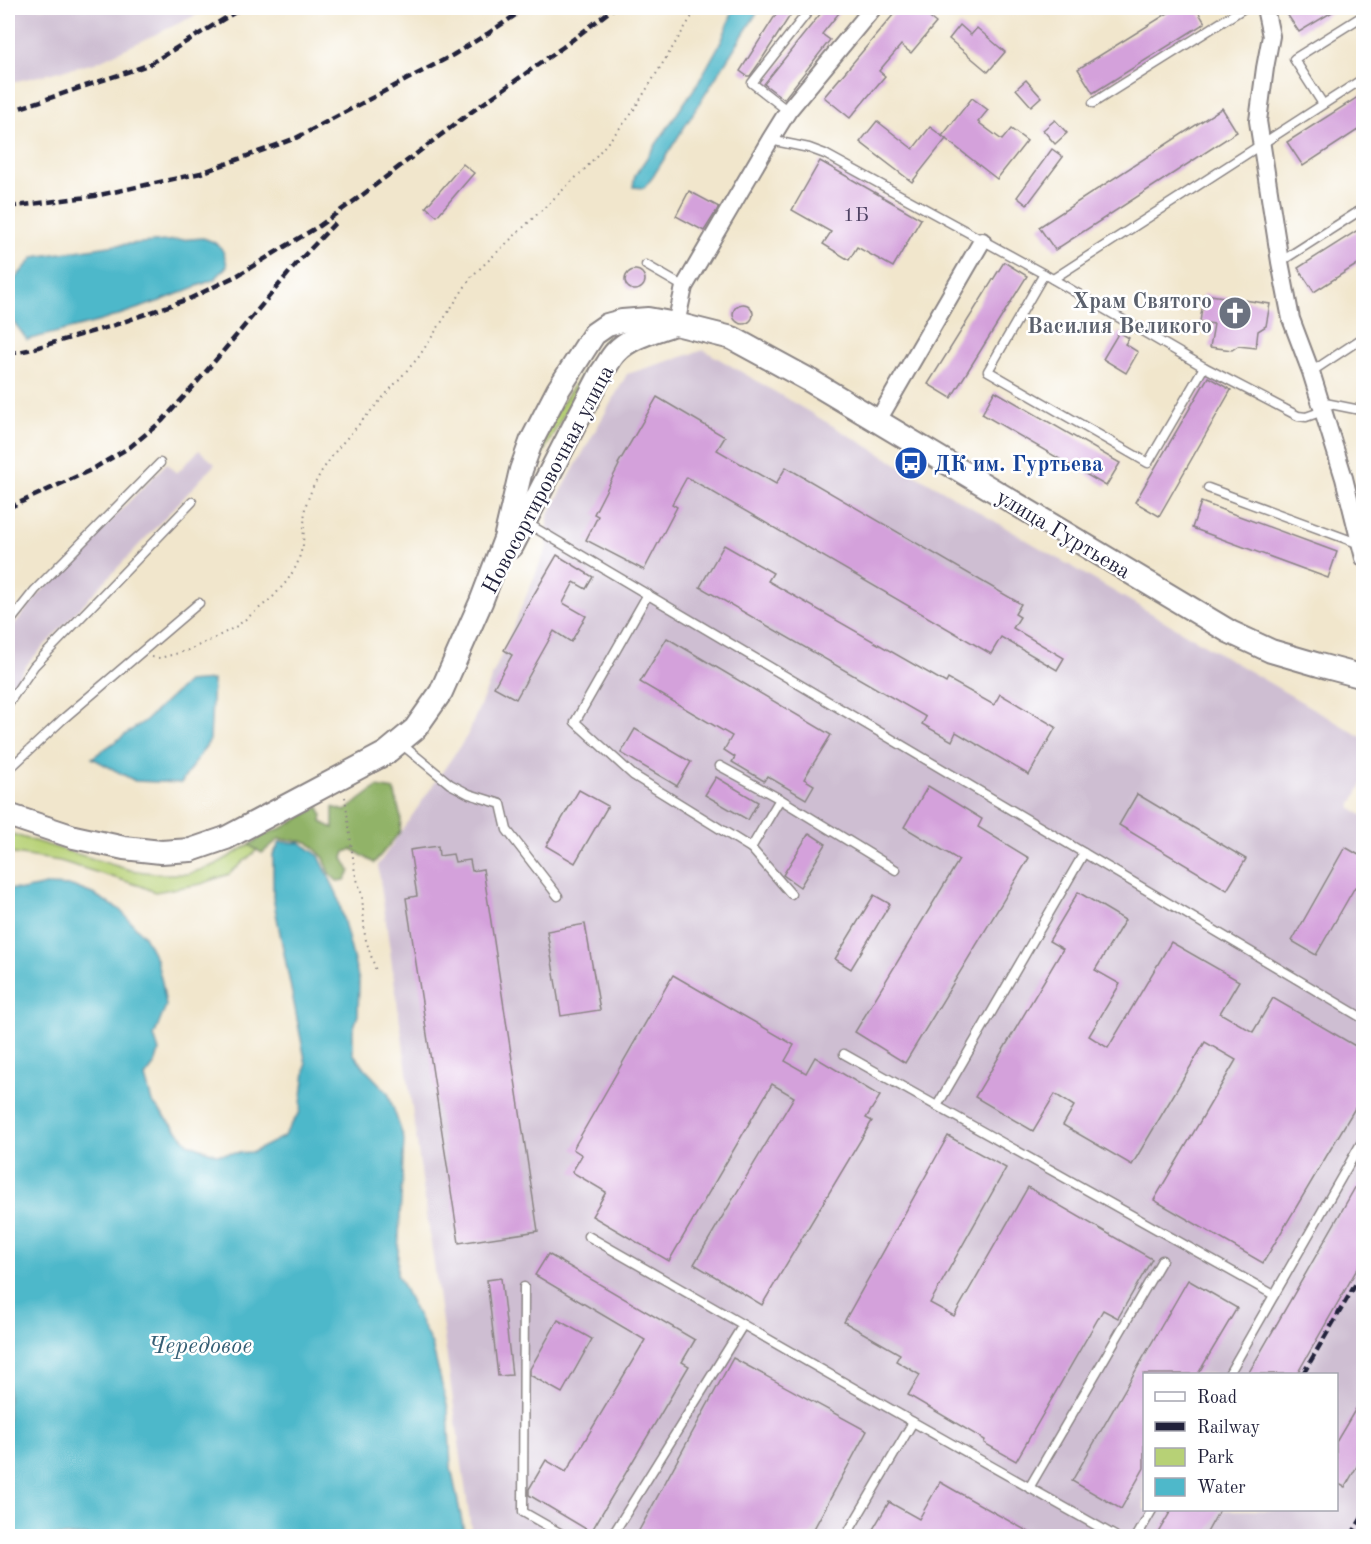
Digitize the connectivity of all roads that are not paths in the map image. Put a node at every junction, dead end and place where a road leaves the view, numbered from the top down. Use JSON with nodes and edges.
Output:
{"nodes":[{"id":1,"x":811,"y":8,"type":"edge"},
{"id":2,"x":873,"y":8,"type":"edge"},
{"id":3,"x":1244,"y":8,"type":"edge"},
{"id":4,"x":1265,"y":8,"type":"edge"},
{"id":5,"x":1361,"y":17,"type":"dead end"},
{"id":6,"x":1364,"y":78,"type":"edge"},
{"id":7,"x":1093,"y":104,"type":"dead end"},
{"id":8,"x":1323,"y":104,"type":"junction"},
{"id":9,"x":788,"y":111,"type":"junction"},
{"id":10,"x":770,"y":140,"type":"junction"},
{"id":11,"x":1262,"y":144,"type":"junction"},
{"id":12,"x":1364,"y":208,"type":"edge"},
{"id":13,"x":982,"y":241,"type":"junction"},
{"id":14,"x":1280,"y":262,"type":"junction"},
{"id":15,"x":646,"y":265,"type":"dead end"},
{"id":16,"x":1044,"y":274,"type":"junction"},
{"id":17,"x":1053,"y":279,"type":"junction"},
{"id":18,"x":684,"y":287,"type":"junction"},
{"id":19,"x":676,"y":324,"type":"junction"},
{"id":20,"x":1364,"y":337,"type":"edge"},
{"id":21,"x":1204,"y":367,"type":"junction"},
{"id":22,"x":1311,"y":372,"type":"junction"},
{"id":23,"x":1322,"y":407,"type":"junction"},
{"id":24,"x":1360,"y":410,"type":"dead end"},
{"id":25,"x":877,"y":422,"type":"junction"},
{"id":26,"x":160,"y":463,"type":"dead end"},
{"id":27,"x":1208,"y":488,"type":"dead end"},
{"id":28,"x":192,"y":502,"type":"dead end"},
{"id":29,"x":525,"y":522,"type":"junction"},
{"id":30,"x":1363,"y":549,"type":"edge"},
{"id":31,"x":648,"y":594,"type":"junction"},
{"id":32,"x":482,"y":602,"type":"junction"},
{"id":33,"x":199,"y":603,"type":"dead end"},
{"id":34,"x":8,"y":624,"type":"edge"},
{"id":35,"x":1364,"y":677,"type":"edge"},
{"id":36,"x":8,"y":704,"type":"edge"},
{"id":37,"x":400,"y":742,"type":"junction"},
{"id":38,"x":720,"y":766,"type":"dead end"},
{"id":39,"x":8,"y":770,"type":"edge"},
{"id":40,"x":780,"y":799,"type":"junction"},
{"id":41,"x":8,"y":814,"type":"edge"},
{"id":42,"x":751,"y":848,"type":"junction"},
{"id":43,"x":1084,"y":853,"type":"junction"},
{"id":44,"x":896,"y":870,"type":"dead end"},
{"id":45,"x":791,"y":894,"type":"dead end"},
{"id":46,"x":558,"y":896,"type":"dead end"},
{"id":47,"x":1364,"y":1019,"type":"edge"},
{"id":48,"x":844,"y":1054,"type":"dead end"},
{"id":49,"x":937,"y":1106,"type":"junction"},
{"id":50,"x":1364,"y":1138,"type":"edge"},
{"id":51,"x":588,"y":1236,"type":"dead end"},
{"id":52,"x":1162,"y":1260,"type":"dead end"},
{"id":53,"x":524,"y":1287,"type":"dead end"},
{"id":54,"x":1274,"y":1295,"type":"junction"},
{"id":55,"x":742,"y":1325,"type":"junction"},
{"id":56,"x":1230,"y":1373,"type":"edge"},
{"id":57,"x":913,"y":1422,"type":"junction"},
{"id":58,"x":1029,"y":1488,"type":"junction"},
{"id":59,"x":1151,"y":1511,"type":"edge"},
{"id":60,"x":565,"y":1536,"type":"edge"},
{"id":61,"x":612,"y":1536,"type":"edge"},
{"id":62,"x":846,"y":1536,"type":"edge"},
{"id":63,"x":1115,"y":1536,"type":"edge"},
{"id":64,"x":1137,"y":1536,"type":"edge"}],
"edges":[{"from":1,"to":9,"type":"lane"},
{"from":2,"to":9,"type":"street"},
{"from":3,"to":7,"type":"lane"},
{"from":4,"to":11,"type":"street"},
{"from":5,"to":8,"type":"lane"},
{"from":6,"to":8,"type":"lane"},
{"from":8,"to":11,"type":"lane"},
{"from":9,"to":10,"type":"street"},
{"from":10,"to":13,"type":"lane"},
{"from":10,"to":18,"type":"street"},
{"from":11,"to":14,"type":"street"},
{"from":11,"to":17,"type":"lane"},
{"from":12,"to":14,"type":"lane"},
{"from":13,"to":16,"type":"lane"},
{"from":13,"to":25,"type":"street"},
{"from":14,"to":22,"type":"street"},
{"from":15,"to":18,"type":"lane"},
{"from":16,"to":17,"type":"lane"},
{"from":16,"to":21,"type":"lane"},
{"from":17,"to":21,"type":"lane"},
{"from":18,"to":19,"type":"street"},
{"from":19,"to":25,"type":"main road","name":"улица Гуртьева"},
{"from":19,"to":29,"type":"main road","name":"Новосортировочная улица"},
{"from":19,"to":32,"type":"main road","name":"Новосортировочная улица"},
{"from":20,"to":22,"type":"lane"},
{"from":21,"to":23,"type":"lane"},
{"from":22,"to":23,"type":"street"},
{"from":23,"to":24,"type":"lane"},
{"from":23,"to":30,"type":"street"},
{"from":25,"to":35,"type":"main road","name":"улица Гуртьева"},
{"from":26,"to":34,"type":"lane"},
{"from":27,"to":30,"type":"lane"},
{"from":28,"to":36,"type":"lane"},
{"from":29,"to":31,"type":"lane"},
{"from":29,"to":32,"type":"main road","name":"Новосортировочная улица"},
{"from":31,"to":42,"type":"lane"},
{"from":31,"to":43,"type":"lane"},
{"from":32,"to":37,"type":"main road","name":"Новосортировочная улица"},
{"from":33,"to":39,"type":"lane"},
{"from":37,"to":41,"type":"main road","name":"Новосортировочная улица"},
{"from":37,"to":46,"type":"lane"},
{"from":38,"to":40,"type":"lane"},
{"from":40,"to":42,"type":"lane"},
{"from":40,"to":44,"type":"lane"},
{"from":42,"to":45,"type":"lane"},
{"from":43,"to":47,"type":"lane"},
{"from":43,"to":49,"type":"lane"},
{"from":48,"to":49,"type":"lane"},
{"from":49,"to":54,"type":"lane"},
{"from":50,"to":54,"type":"lane"},
{"from":51,"to":55,"type":"lane"},
{"from":52,"to":58,"type":"lane"},
{"from":53,"to":60,"type":"lane"},
{"from":54,"to":56,"type":"lane"},
{"from":55,"to":57,"type":"lane"},
{"from":55,"to":61,"type":"lane"},
{"from":57,"to":58,"type":"lane"},
{"from":57,"to":62,"type":"lane"},
{"from":58,"to":63,"type":"lane"},
{"from":59,"to":64,"type":"lane"}]}
